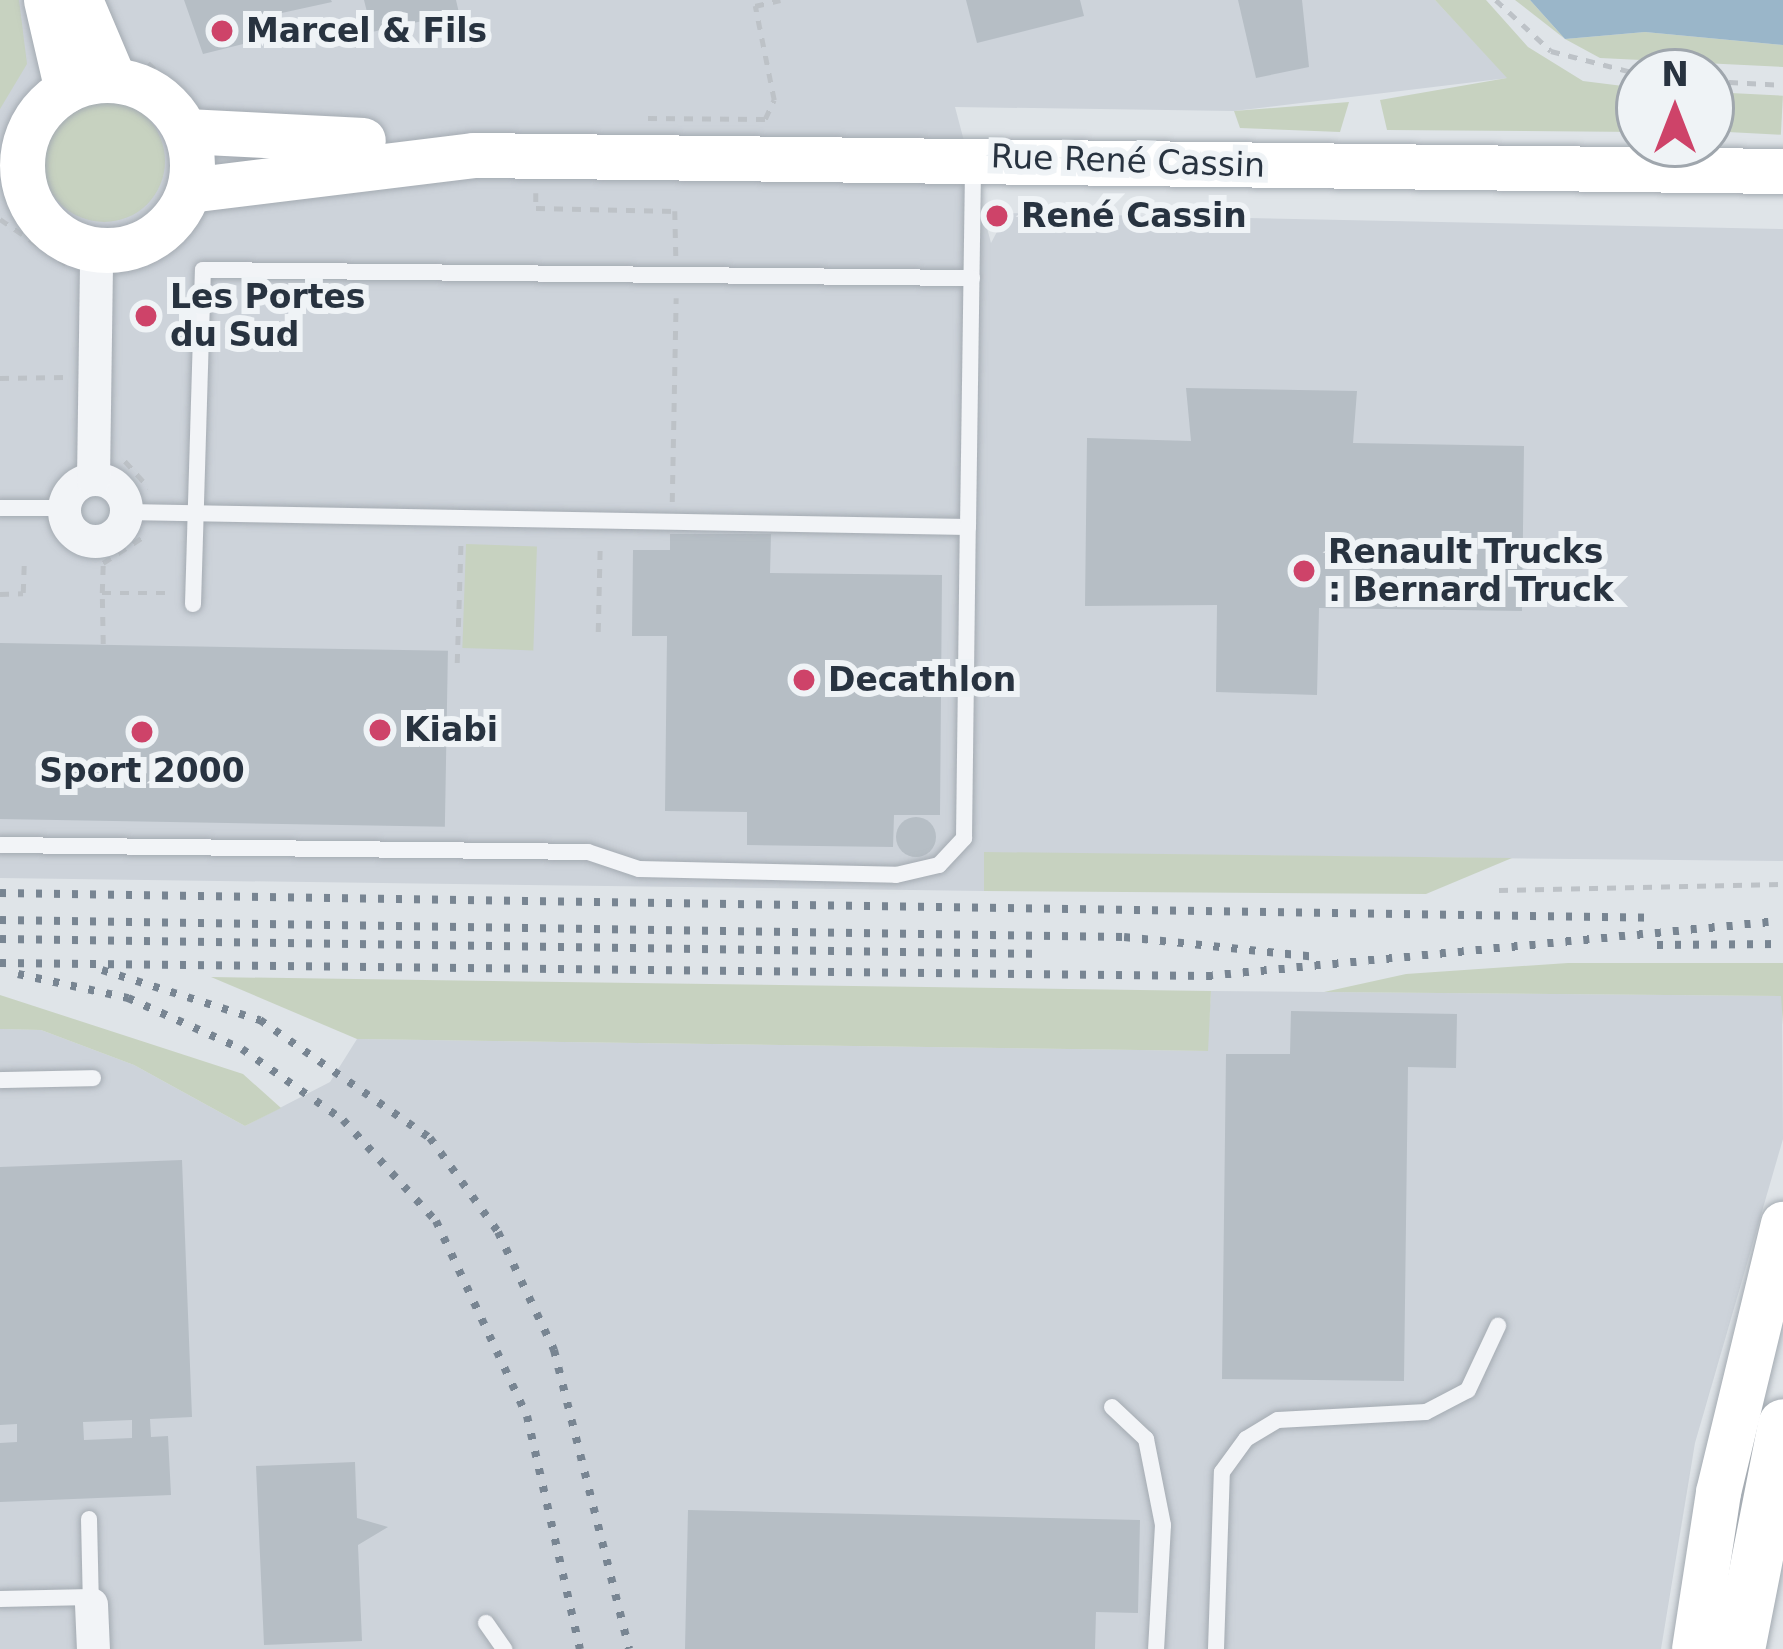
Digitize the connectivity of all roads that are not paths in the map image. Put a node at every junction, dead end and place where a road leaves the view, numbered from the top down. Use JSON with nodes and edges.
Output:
{"nodes":[{"id":1,"x":46,"y":0,"type":"edge"},
{"id":2,"x":80,"y":0,"type":"edge"},
{"id":3,"x":123,"y":66,"type":"junction"},
{"id":4,"x":67,"y":90,"type":"junction"},
{"id":5,"x":190,"y":120,"type":"junction"},
{"id":6,"x":473,"y":155,"type":"junction"},
{"id":7,"x":973,"y":156,"type":"junction"},
{"id":8,"x":1783,"y":171,"type":"edge"},
{"id":9,"x":11,"y":172,"type":"edge"},
{"id":10,"x":189,"y":190,"type":"junction"},
{"id":11,"x":85,"y":261,"type":"junction"},
{"id":12,"x":972,"y":278,"type":"junction"},
{"id":13,"x":93,"y":478,"type":"junction"},
{"id":14,"x":0,"y":508,"type":"edge"},
{"id":15,"x":63,"y":508,"type":"junction"},
{"id":16,"x":138,"y":512,"type":"junction"},
{"id":17,"x":194,"y":513,"type":"junction"},
{"id":18,"x":968,"y":527,"type":"junction"},
{"id":19,"x":193,"y":604,"type":"dead end"},
{"id":20,"x":0,"y":844,"type":"edge"},
{"id":21,"x":93,"y":1078,"type":"dead end"},
{"id":22,"x":0,"y":1080,"type":"edge"},
{"id":23,"x":1783,"y":1224,"type":"edge"},
{"id":24,"x":1498,"y":1326,"type":"dead end"},
{"id":25,"x":1112,"y":1407,"type":"dead end"},
{"id":26,"x":1783,"y":1424,"type":"edge"},
{"id":27,"x":89,"y":1519,"type":"dead end"},
{"id":28,"x":0,"y":1599,"type":"edge"},
{"id":29,"x":91,"y":1600,"type":"junction"},
{"id":30,"x":486,"y":1624,"type":"dead end"},
{"id":31,"x":92,"y":1649,"type":"edge"},
{"id":32,"x":504,"y":1649,"type":"edge"},
{"id":33,"x":1156,"y":1649,"type":"edge"},
{"id":34,"x":1216,"y":1649,"type":"edge"},
{"id":35,"x":1694,"y":1649,"type":"edge"},
{"id":36,"x":1739,"y":1649,"type":"edge"}],
"edges":[{"from":1,"to":4,"type":"main road"},
{"from":2,"to":3,"type":"main road"},
{"from":3,"to":4,"type":"main road"},
{"from":3,"to":5,"type":"main road"},
{"from":4,"to":9,"type":"main road"},
{"from":5,"to":6,"type":"main road","name":"Rue René Cassin"},
{"from":5,"to":10,"type":"main road"},
{"from":6,"to":7,"type":"main road","name":"Rue René Cassin"},
{"from":6,"to":10,"type":"main road","name":"Rue René Cassin"},
{"from":7,"to":8,"type":"main road","name":"Rue René Cassin"},
{"from":7,"to":12,"type":"lane"},
{"from":9,"to":11,"type":"main road"},
{"from":10,"to":11,"type":"main road"},
{"from":11,"to":13,"type":"street"},
{"from":12,"to":17,"type":"lane"},
{"from":12,"to":18,"type":"lane"},
{"from":13,"to":15,"type":"street"},
{"from":13,"to":16,"type":"street"},
{"from":14,"to":15,"type":"lane"},
{"from":15,"to":16,"type":"street"},
{"from":16,"to":17,"type":"lane"},
{"from":17,"to":18,"type":"lane"},
{"from":17,"to":19,"type":"lane"},
{"from":18,"to":20,"type":"lane"},
{"from":21,"to":22,"type":"lane"},
{"from":23,"to":35,"type":"main road"},
{"from":24,"to":34,"type":"lane"},
{"from":25,"to":33,"type":"lane"},
{"from":26,"to":36,"type":"main road"},
{"from":27,"to":29,"type":"lane"},
{"from":28,"to":29,"type":"lane"},
{"from":29,"to":31,"type":"street"},
{"from":30,"to":32,"type":"lane"}]}
